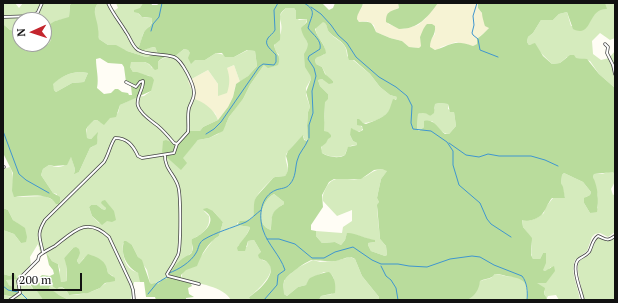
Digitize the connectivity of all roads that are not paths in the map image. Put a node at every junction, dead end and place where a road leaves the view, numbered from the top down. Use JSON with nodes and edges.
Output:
{"nodes":[{"id":1,"x":42,"y":3,"type":"edge"},
{"id":2,"x":108,"y":3,"type":"edge"},
{"id":3,"x":3,"y":17,"type":"edge"},
{"id":4,"x":605,"y":44,"type":"dead end"},
{"id":5,"x":615,"y":74,"type":"edge"},
{"id":6,"x":126,"y":82,"type":"dead end"},
{"id":7,"x":177,"y":144,"type":"junction"},
{"id":8,"x":165,"y":155,"type":"junction"},
{"id":9,"x":615,"y":236,"type":"edge"},
{"id":10,"x":43,"y":253,"type":"junction"},
{"id":11,"x":199,"y":284,"type":"dead end"},
{"id":12,"x":10,"y":300,"type":"edge"},
{"id":13,"x":134,"y":300,"type":"edge"},
{"id":14,"x":582,"y":300,"type":"edge"}],
"edges":[{"from":1,"to":3,"type":"street"},
{"from":2,"to":7,"type":"street"},
{"from":4,"to":5,"type":"street"},
{"from":6,"to":7,"type":"street"},
{"from":7,"to":8,"type":"street"},
{"from":8,"to":10,"type":"street"},
{"from":8,"to":11,"type":"street"},
{"from":9,"to":14,"type":"street"},
{"from":10,"to":12,"type":"street"},
{"from":10,"to":13,"type":"street"}]}
